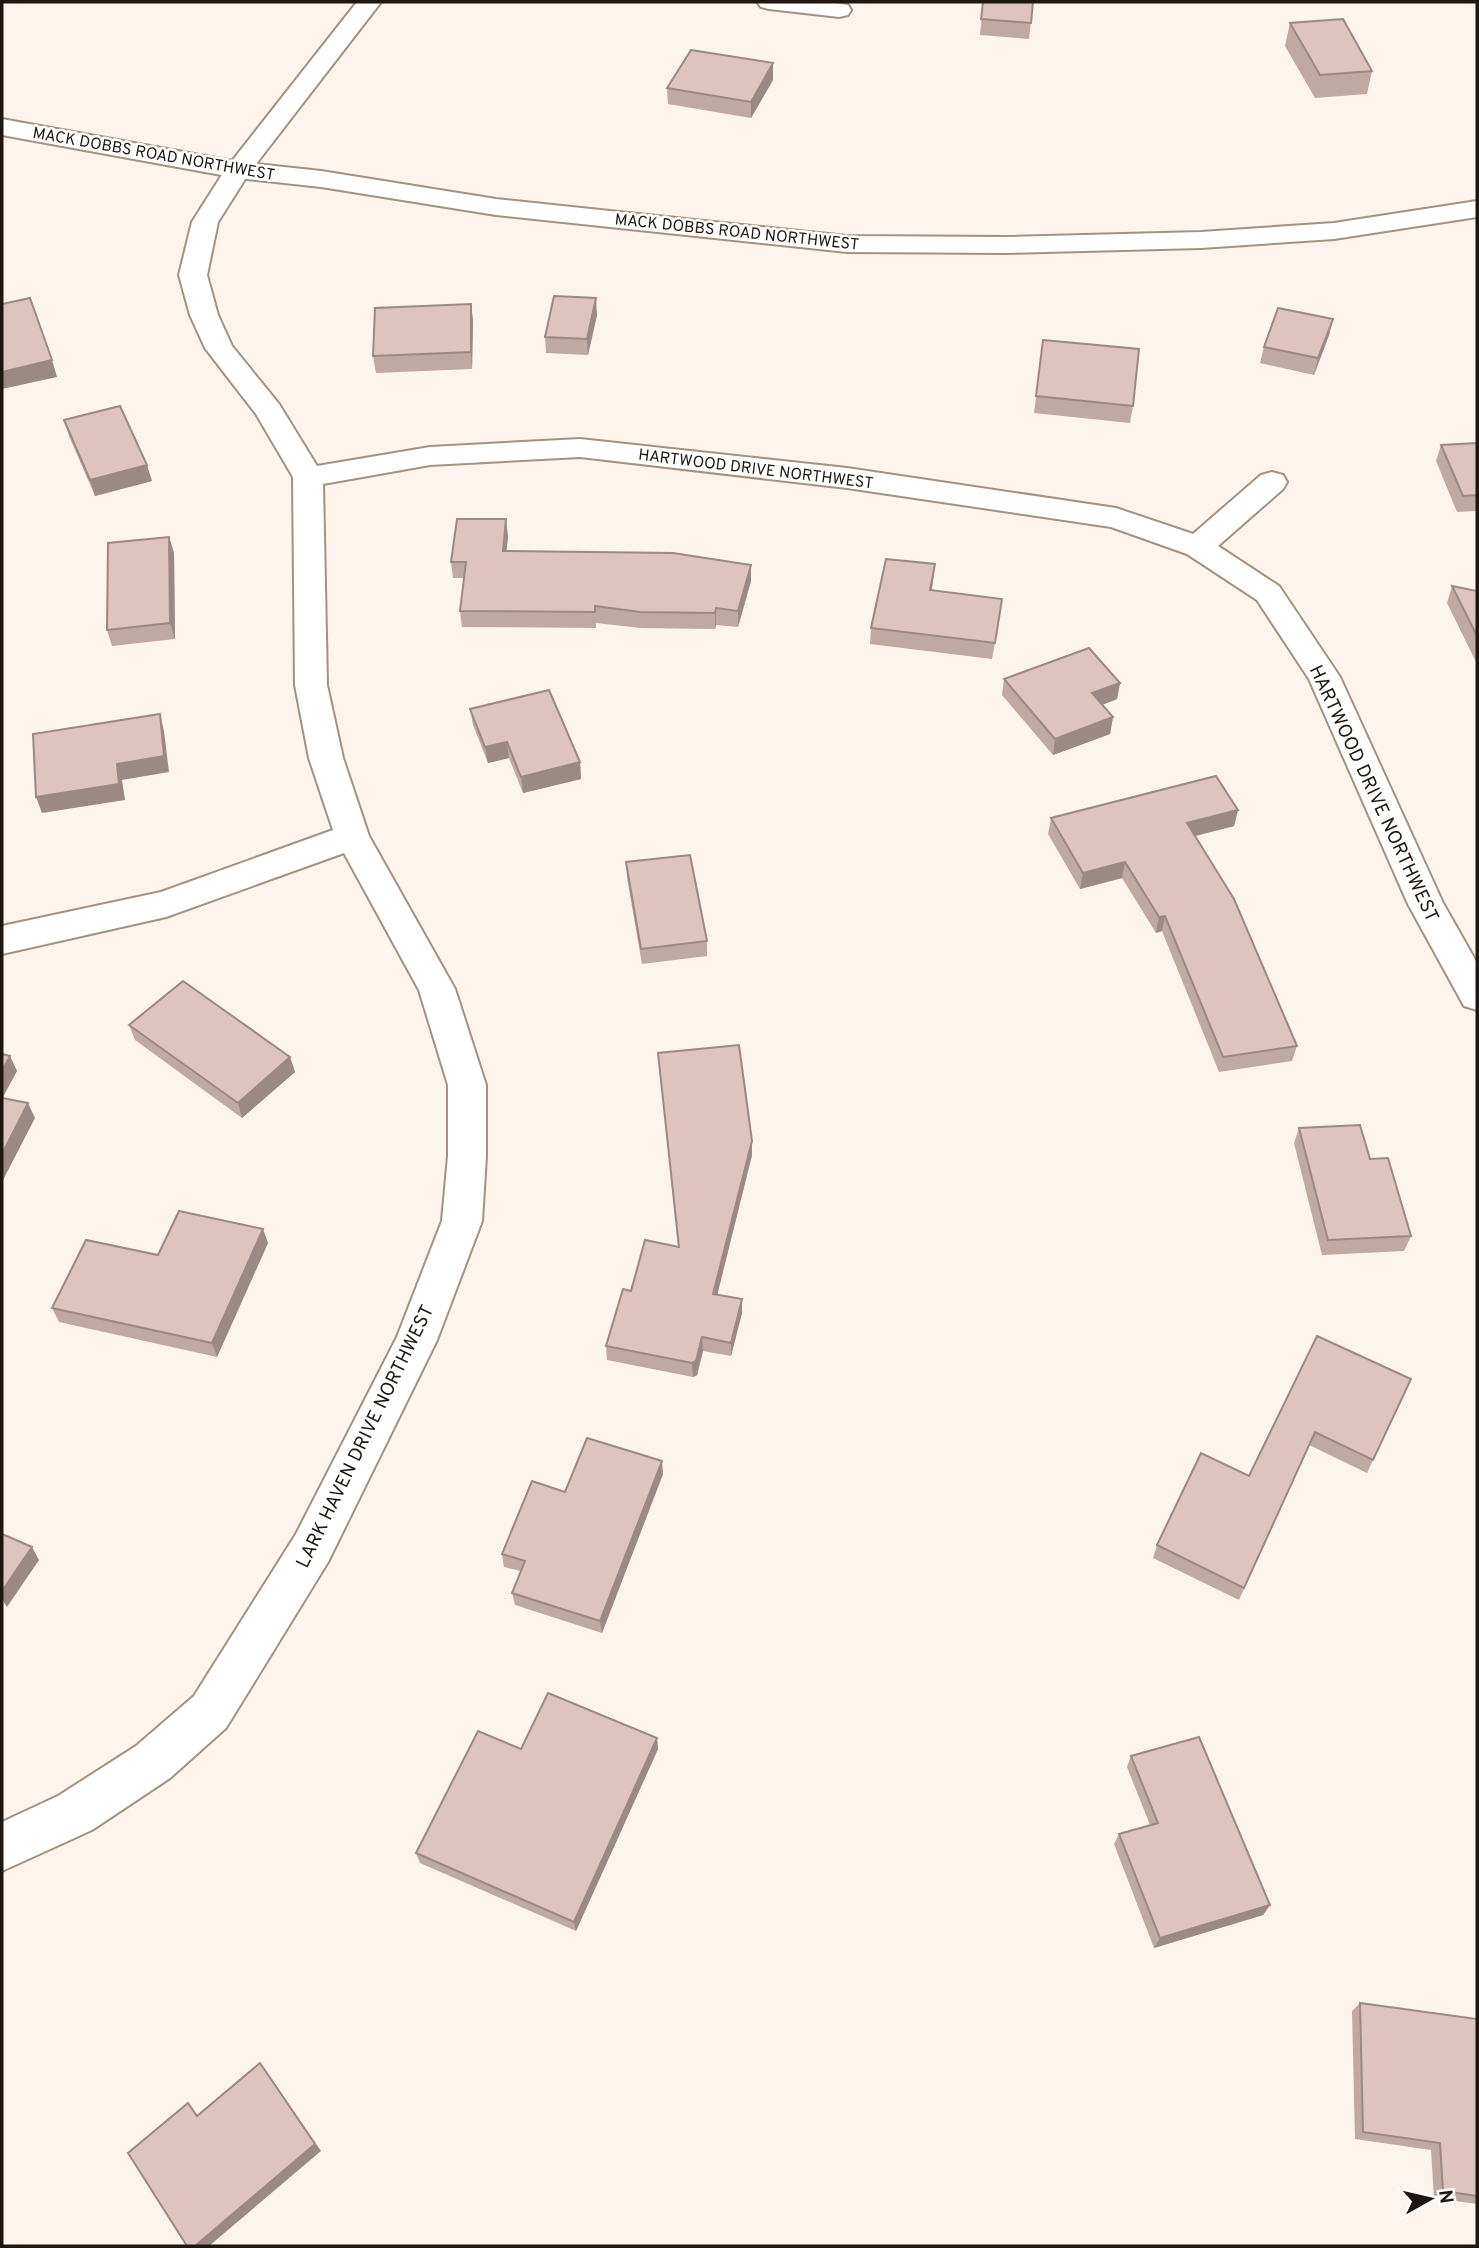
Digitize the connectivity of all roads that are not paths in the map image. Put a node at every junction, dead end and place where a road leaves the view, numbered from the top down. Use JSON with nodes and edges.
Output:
{"nodes":[{"id":1,"x":369,"y":2,"type":"edge"},
{"id":2,"x":769,"y":2,"type":"edge"},
{"id":3,"x":839,"y":10,"type":"dead end"},
{"id":4,"x":2,"y":127,"type":"edge"},
{"id":5,"x":238,"y":170,"type":"junction"},
{"id":6,"x":1477,"y":209,"type":"edge"},
{"id":7,"x":309,"y":477,"type":"junction"},
{"id":8,"x":1272,"y":482,"type":"dead end"},
{"id":9,"x":1198,"y":547,"type":"junction"},
{"id":10,"x":352,"y":836,"type":"junction"},
{"id":11,"x":2,"y":940,"type":"edge"},
{"id":12,"x":1477,"y":996,"type":"edge"},
{"id":13,"x":2,"y":1847,"type":"edge"}],
"edges":[{"from":1,"to":5,"type":"street"},
{"from":2,"to":3,"type":"street"},
{"from":4,"to":5,"type":"street","name":"MACK DOBBS ROAD NORTHWEST"},
{"from":5,"to":6,"type":"street","name":"MACK DOBBS ROAD NORTHWEST"},
{"from":5,"to":7,"type":"street"},
{"from":7,"to":9,"type":"street","name":"HARTWOOD DRIVE NORTHWEST"},
{"from":7,"to":10,"type":"street","name":"LARK HAVEN DRIVE NORTHWEST"},
{"from":8,"to":9,"type":"street"},
{"from":9,"to":12,"type":"street","name":"HARTWOOD DRIVE NORTHWEST"},
{"from":10,"to":11,"type":"street"},
{"from":10,"to":13,"type":"street","name":"LARK HAVEN DRIVE NORTHWEST"}]}
